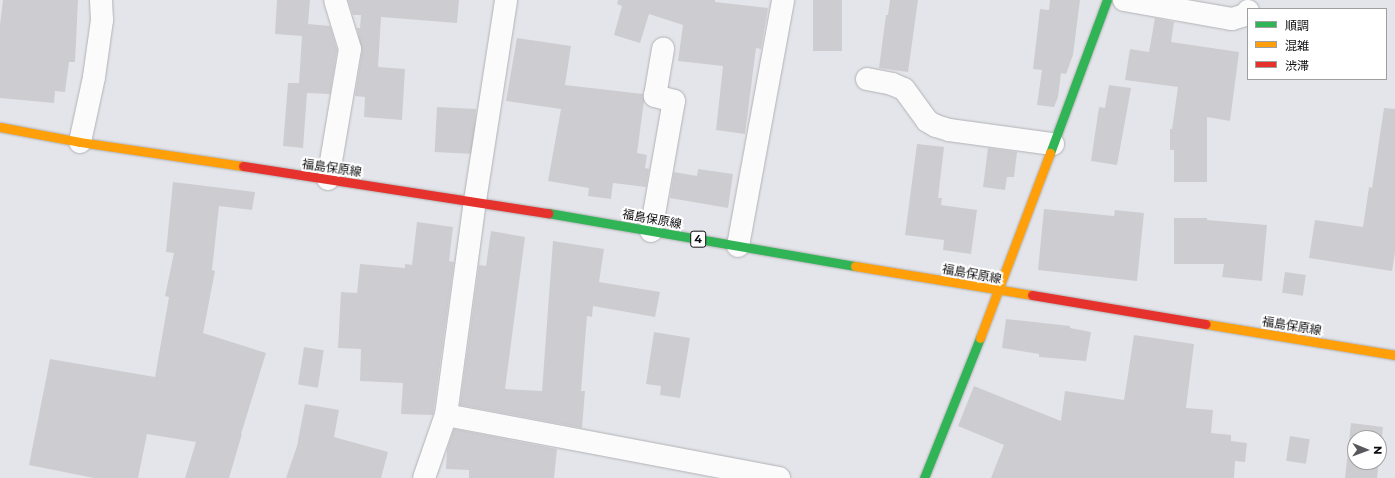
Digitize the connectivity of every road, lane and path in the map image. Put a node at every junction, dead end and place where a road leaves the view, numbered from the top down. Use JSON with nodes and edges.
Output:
{"nodes":[{"id":1,"x":101,"y":0,"type":"edge"},
{"id":2,"x":335,"y":0,"type":"edge"},
{"id":3,"x":506,"y":0,"type":"edge"},
{"id":4,"x":783,"y":0,"type":"edge"},
{"id":5,"x":1107,"y":0,"type":"edge"},
{"id":6,"x":1124,"y":0,"type":"edge"},
{"id":7,"x":1247,"y":12,"type":"edge"},
{"id":8,"x":663,"y":49,"type":"dead end"},
{"id":9,"x":867,"y":79,"type":"dead end"},
{"id":10,"x":0,"y":127,"type":"edge"},
{"id":11,"x":80,"y":142,"type":"junction"},
{"id":12,"x":1053,"y":144,"type":"junction"},
{"id":13,"x":328,"y":180,"type":"junction"},
{"id":14,"x":474,"y":201,"type":"junction"},
{"id":15,"x":651,"y":231,"type":"junction"},
{"id":16,"x":738,"y":246,"type":"junction"},
{"id":17,"x":999,"y":290,"type":"junction"},
{"id":18,"x":1394,"y":351,"type":"edge"},
{"id":19,"x":446,"y":415,"type":"junction"},
{"id":20,"x":424,"y":478,"type":"edge"},
{"id":21,"x":779,"y":478,"type":"edge"},
{"id":22,"x":924,"y":478,"type":"edge"}],
"edges":[{"from":1,"to":11,"type":"street"},
{"from":2,"to":13,"type":"street"},
{"from":3,"to":14,"type":"street"},
{"from":4,"to":16,"type":"street"},
{"from":5,"to":12,"type":"main road"},
{"from":6,"to":7,"type":"street"},
{"from":8,"to":15,"type":"street"},
{"from":9,"to":12,"type":"street"},
{"from":10,"to":11,"type":"main road","name":"福島保原線","number":"4"},
{"from":11,"to":13,"type":"main road","name":"福島保原線","number":"4"},
{"from":12,"to":17,"type":"main road"},
{"from":13,"to":14,"type":"main road","name":"福島保原線","number":"4"},
{"from":14,"to":15,"type":"main road","name":"福島保原線","number":"4"},
{"from":14,"to":19,"type":"street"},
{"from":15,"to":16,"type":"main road","name":"福島保原線","number":"4"},
{"from":16,"to":17,"type":"main road","name":"福島保原線","number":"4"},
{"from":17,"to":18,"type":"main road","name":"福島保原線","number":"4"},
{"from":17,"to":22,"type":"main road"},
{"from":19,"to":20,"type":"street"},
{"from":19,"to":21,"type":"street"}]}
